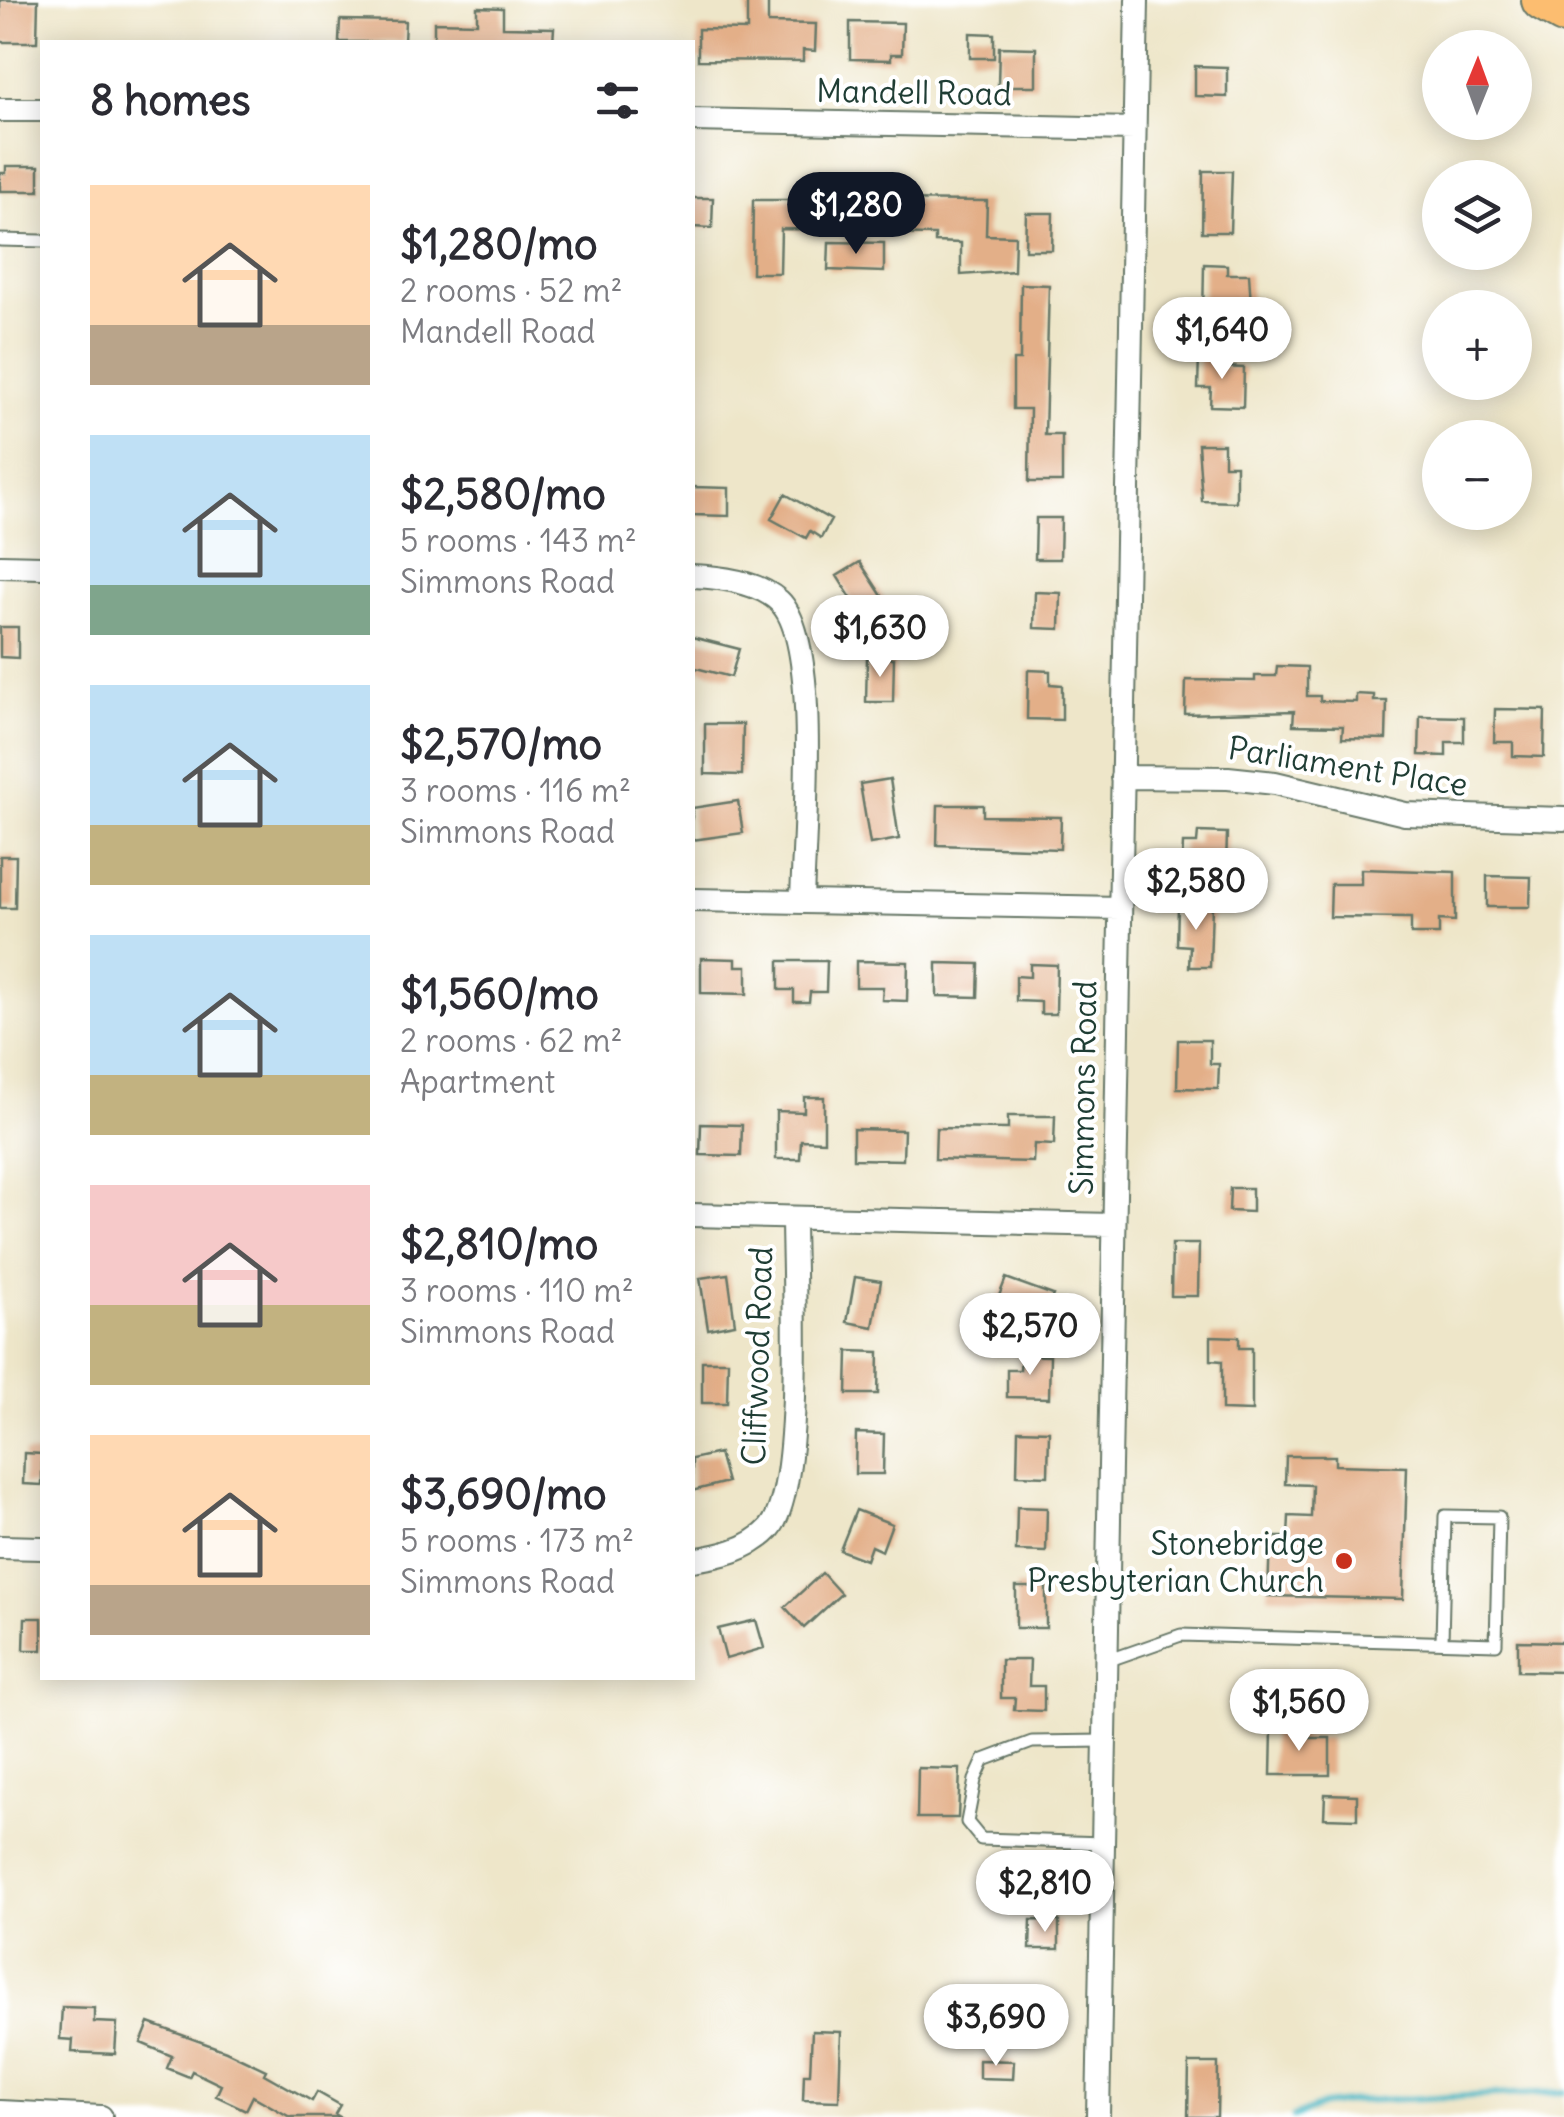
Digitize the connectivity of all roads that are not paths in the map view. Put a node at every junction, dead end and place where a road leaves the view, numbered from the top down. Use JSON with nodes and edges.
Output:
{"nodes":[{"id":1,"x":1137,"y":0,"type":"edge"},
{"id":2,"x":1543,"y":0,"type":"edge"},
{"id":3,"x":1564,"y":12,"type":"edge"},
{"id":4,"x":0,"y":110,"type":"edge"},
{"id":5,"x":40,"y":110,"type":"edge"},
{"id":6,"x":695,"y":120,"type":"edge"},
{"id":7,"x":1134,"y":130,"type":"junction"},
{"id":8,"x":0,"y":240,"type":"edge"},
{"id":9,"x":40,"y":241,"type":"edge"},
{"id":10,"x":0,"y":566,"type":"edge"},
{"id":11,"x":40,"y":566,"type":"edge"},
{"id":12,"x":695,"y":577,"type":"edge"},
{"id":13,"x":1122,"y":776,"type":"junction"},
{"id":14,"x":1564,"y":819,"type":"edge"},
{"id":15,"x":695,"y":900,"type":"edge"},
{"id":16,"x":802,"y":902,"type":"junction"},
{"id":17,"x":1118,"y":908,"type":"junction"},
{"id":18,"x":695,"y":1215,"type":"edge"},
{"id":19,"x":793,"y":1218,"type":"junction"},
{"id":20,"x":1113,"y":1225,"type":"junction"},
{"id":21,"x":0,"y":1547,"type":"edge"},
{"id":22,"x":40,"y":1548,"type":"edge"},
{"id":23,"x":695,"y":1560,"type":"edge"},
{"id":24,"x":1442,"y":1642,"type":"junction"},
{"id":25,"x":1104,"y":1662,"type":"junction"},
{"id":26,"x":1104,"y":1742,"type":"junction"},
{"id":27,"x":1103,"y":1843,"type":"junction"},
{"id":28,"x":0,"y":2112,"type":"edge"},
{"id":29,"x":101,"y":2117,"type":"edge"},
{"id":30,"x":1098,"y":2117,"type":"edge"}],
"edges":[{"from":1,"to":7,"type":"street","name":"Simmons Road"},
{"from":2,"to":3,"type":"highway"},
{"from":4,"to":5,"type":"street"},
{"from":6,"to":7,"type":"street","name":"Mandell Road"},
{"from":7,"to":13,"type":"street","name":"Simmons Road"},
{"from":8,"to":9,"type":"lane"},
{"from":10,"to":11,"type":"street"},
{"from":12,"to":16,"type":"street"},
{"from":13,"to":14,"type":"street","name":"Parliament Place"},
{"from":13,"to":17,"type":"street","name":"Simmons Road"},
{"from":15,"to":16,"type":"street"},
{"from":16,"to":17,"type":"street"},
{"from":17,"to":20,"type":"street","name":"Simmons Road"},
{"from":18,"to":19,"type":"street"},
{"from":19,"to":20,"type":"street"},
{"from":19,"to":23,"type":"street","name":"Cliffwood Road"},
{"from":20,"to":25,"type":"street","name":"Simmons Road"},
{"from":21,"to":22,"type":"street"},
{"from":24,"to":24,"type":"lane"},
{"from":24,"to":25,"type":"lane"},
{"from":25,"to":26,"type":"street","name":"Simmons Road"},
{"from":26,"to":27,"type":"street","name":"Simmons Road"},
{"from":26,"to":27,"type":"lane"},
{"from":27,"to":30,"type":"street","name":"Simmons Road"},
{"from":28,"to":29,"type":"street"}]}
